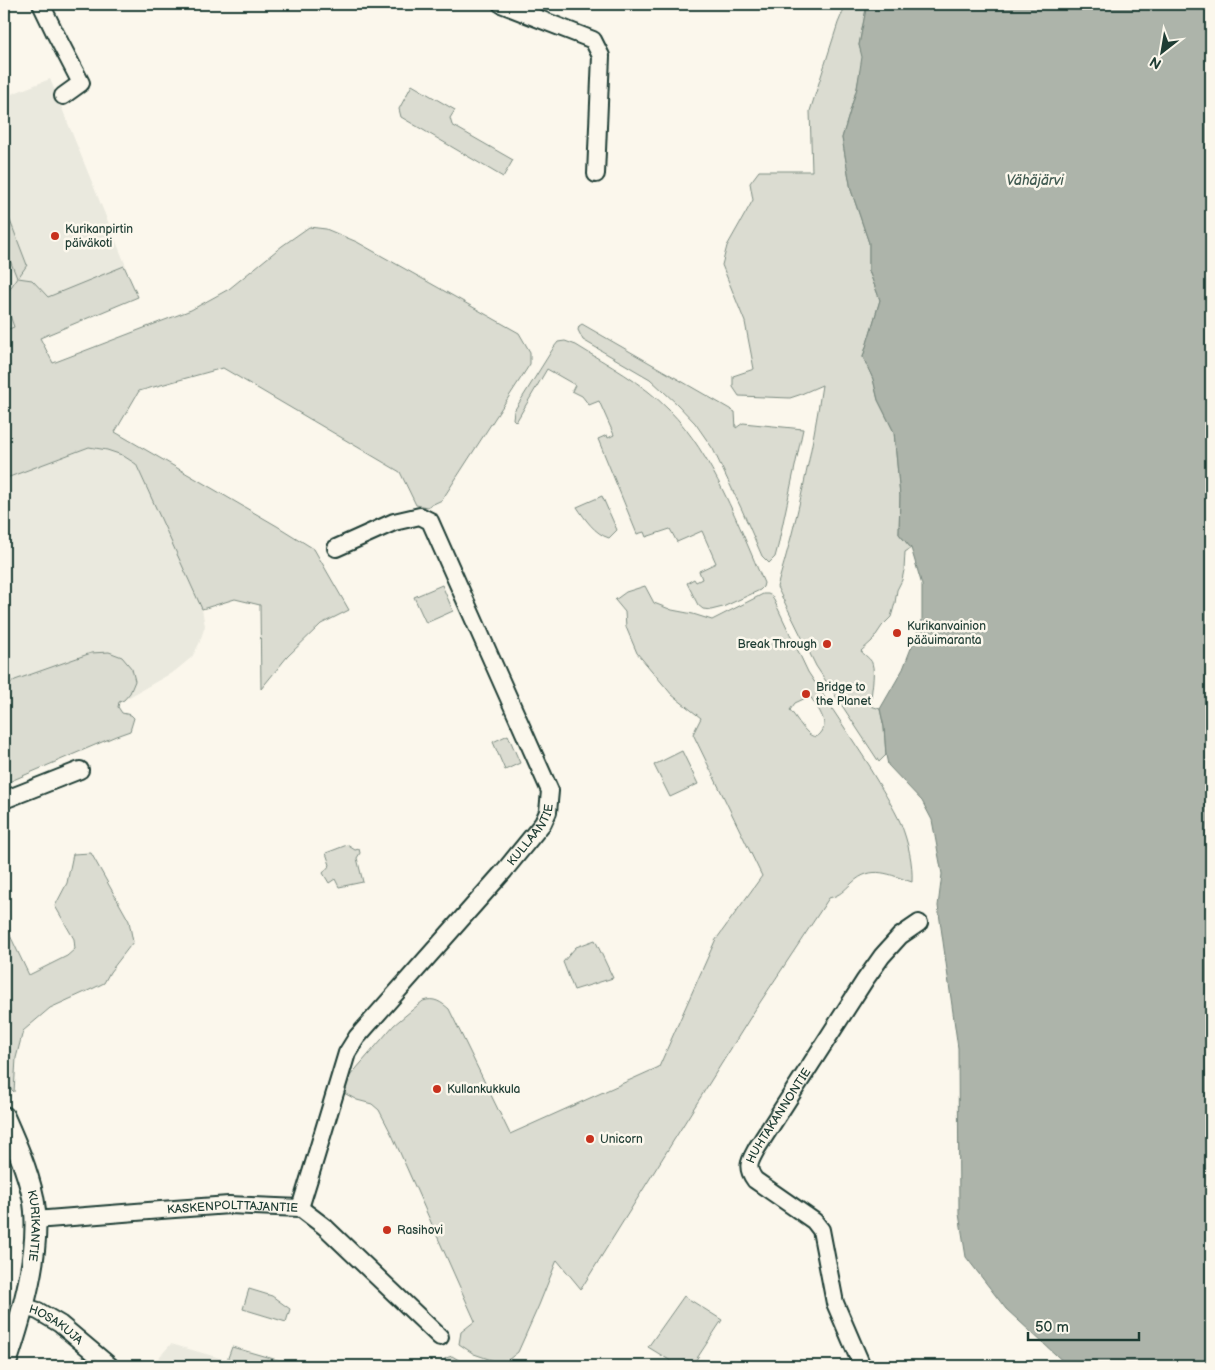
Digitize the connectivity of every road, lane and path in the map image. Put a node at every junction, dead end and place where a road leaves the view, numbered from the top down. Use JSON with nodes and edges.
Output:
{"nodes":[{"id":1,"x":41,"y":4,"type":"edge"},
{"id":2,"x":501,"y":4,"type":"edge"},
{"id":3,"x":62,"y":96,"type":"dead end"},
{"id":4,"x":596,"y":174,"type":"dead end"},
{"id":5,"x":336,"y":548,"type":"dead end"},
{"id":6,"x":80,"y":770,"type":"dead end"},
{"id":7,"x":4,"y":800,"type":"edge"},
{"id":8,"x":920,"y":923,"type":"dead end"},
{"id":9,"x":4,"y":1117,"type":"edge"},
{"id":10,"x":300,"y":1208,"type":"junction"},
{"id":11,"x":35,"y":1220,"type":"junction"},
{"id":12,"x":22,"y":1306,"type":"junction"},
{"id":13,"x":440,"y":1337,"type":"dead end"},
{"id":14,"x":6,"y":1358,"type":"edge"},
{"id":15,"x":110,"y":1366,"type":"edge"},
{"id":16,"x":862,"y":1366,"type":"edge"}],
"edges":[{"from":1,"to":3,"type":"street"},
{"from":2,"to":4,"type":"street"},
{"from":5,"to":10,"type":"street","name":"KULLAANTIE"},
{"from":6,"to":7,"type":"street"},
{"from":8,"to":16,"type":"street","name":"HUHTAKANNONTIE"},
{"from":9,"to":11,"type":"main road","name":"KURIKANTIE"},
{"from":10,"to":11,"type":"street","name":"KASKENPOLTTAJANTIE"},
{"from":10,"to":13,"type":"street","name":"KASKENPOLTTAJANTIE"},
{"from":11,"to":12,"type":"main road","name":"KURIKANTIE"},
{"from":12,"to":14,"type":"main road","name":"KURIKANTIE"},
{"from":12,"to":15,"type":"street","name":"HOSAKUJA"}]}
